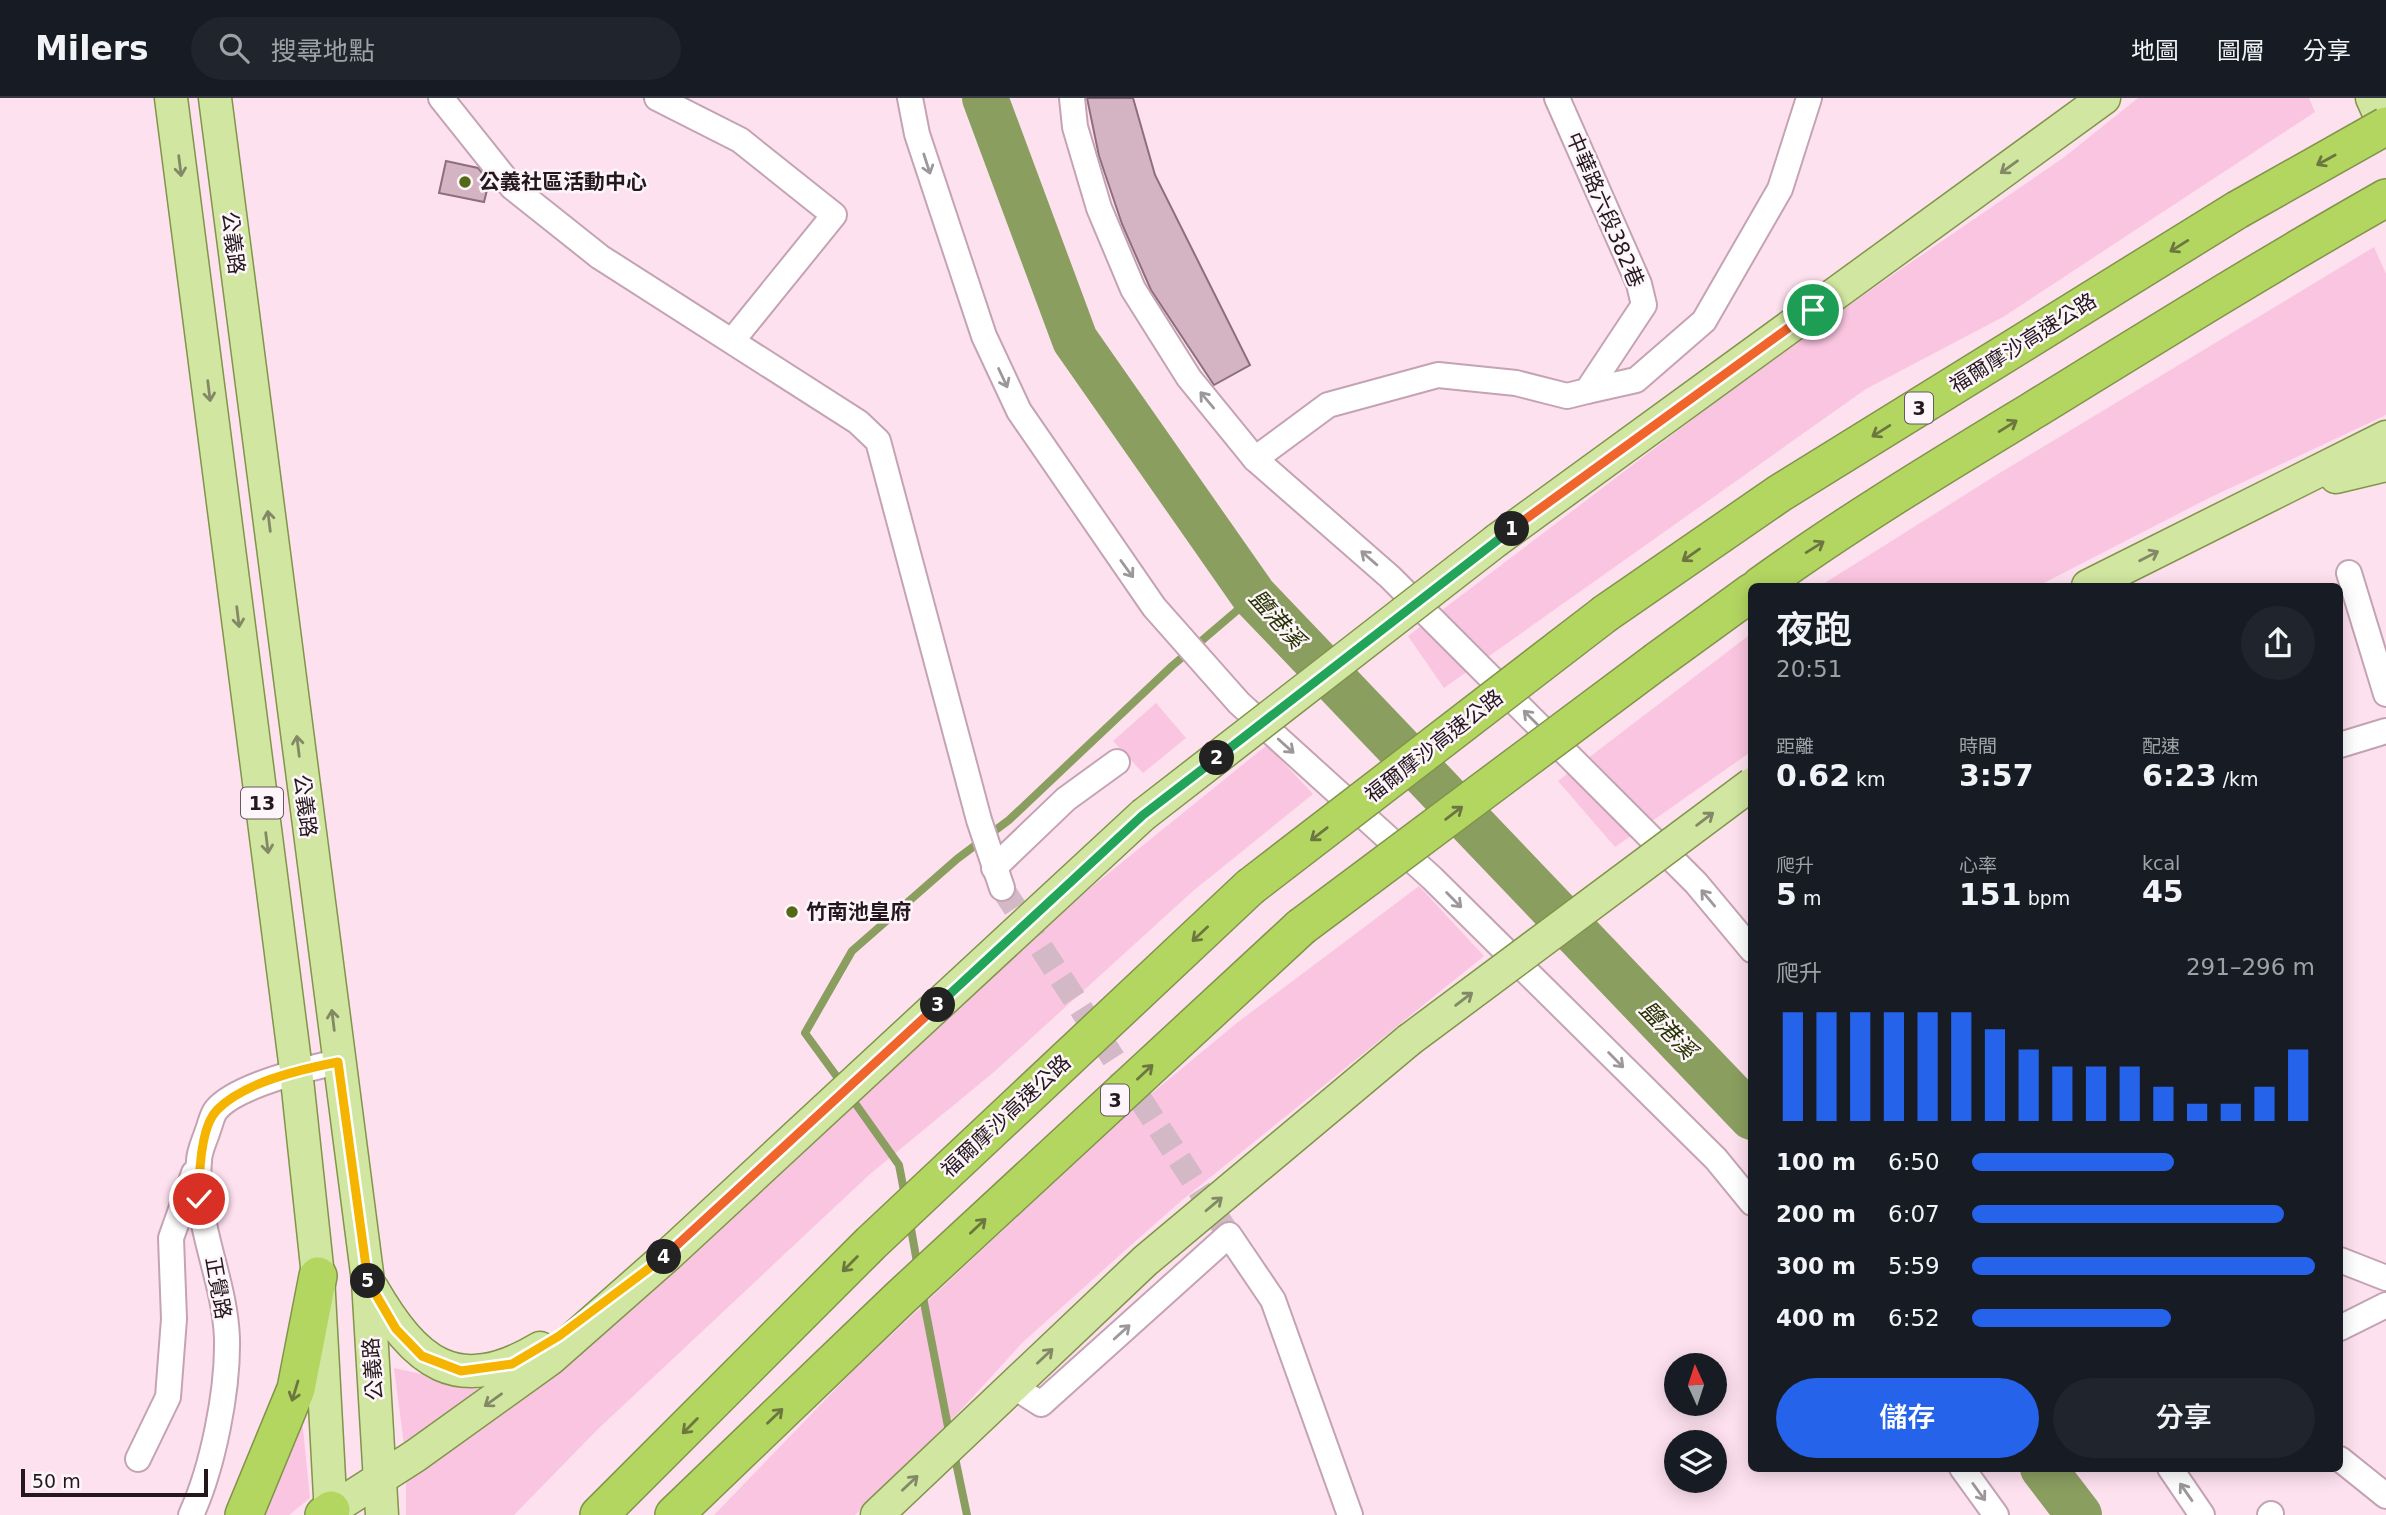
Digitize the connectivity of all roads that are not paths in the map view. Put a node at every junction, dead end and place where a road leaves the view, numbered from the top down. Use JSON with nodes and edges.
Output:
{"nodes":[{"id":1,"x":171,"y":98,"type":"edge"},
{"id":2,"x":215,"y":98,"type":"edge"},
{"id":3,"x":441,"y":98,"type":"edge"},
{"id":4,"x":657,"y":98,"type":"edge"},
{"id":5,"x":910,"y":98,"type":"edge"},
{"id":6,"x":1072,"y":98,"type":"edge"},
{"id":7,"x":1557,"y":98,"type":"edge"},
{"id":8,"x":1809,"y":98,"type":"edge"},
{"id":9,"x":2086,"y":98,"type":"edge"},
{"id":10,"x":2104,"y":98,"type":"edge"},
{"id":11,"x":2372,"y":98,"type":"edge"},
{"id":12,"x":2386,"y":127,"type":"edge"},
{"id":13,"x":2050,"y":137,"type":"junction"},
{"id":14,"x":2386,"y":198,"type":"edge"},
{"id":15,"x":732,"y":341,"type":"junction"},
{"id":16,"x":1587,"y":391,"type":"junction"},
{"id":17,"x":2386,"y":438,"type":"edge"},
{"id":18,"x":1255,"y":459,"type":"junction"},
{"id":19,"x":2386,"y":464,"type":"edge"},
{"id":20,"x":2197,"y":531,"type":"junction"},
{"id":21,"x":2349,"y":573,"type":"dead end"},
{"id":22,"x":1764,"y":583,"type":"edge"},
{"id":23,"x":2094,"y":583,"type":"edge"},
{"id":24,"x":1748,"y":595,"type":"edge"},
{"id":25,"x":2386,"y":694,"type":"edge"},
{"id":26,"x":2386,"y":731,"type":"edge"},
{"id":27,"x":2343,"y":744,"type":"edge"},
{"id":28,"x":1117,"y":762,"type":"dead end"},
{"id":29,"x":1748,"y":787,"type":"edge"},
{"id":30,"x":1748,"y":945,"type":"edge"},
{"id":31,"x":338,"y":1062,"type":"junction"},
{"id":32,"x":296,"y":1070,"type":"junction"},
{"id":33,"x":198,"y":1158,"type":"junction"},
{"id":34,"x":1748,"y":1198,"type":"edge"},
{"id":35,"x":668,"y":1255,"type":"junction"},
{"id":36,"x":2343,"y":1261,"type":"edge"},
{"id":37,"x":318,"y":1276,"type":"junction"},
{"id":38,"x":2386,"y":1278,"type":"edge"},
{"id":39,"x":368,"y":1281,"type":"junction"},
{"id":40,"x":2386,"y":1305,"type":"edge"},
{"id":41,"x":2343,"y":1326,"type":"edge"},
{"id":42,"x":1013,"y":1386,"type":"junction"},
{"id":43,"x":138,"y":1459,"type":"dead end"},
{"id":44,"x":2343,"y":1461,"type":"edge"},
{"id":45,"x":1965,"y":1472,"type":"edge"},
{"id":46,"x":2172,"y":1472,"type":"edge"},
{"id":47,"x":381,"y":1478,"type":"junction"},
{"id":48,"x":2386,"y":1496,"type":"edge"},
{"id":49,"x":329,"y":1513,"type":"edge"},
{"id":50,"x":191,"y":1515,"type":"edge"},
{"id":51,"x":244,"y":1515,"type":"edge"},
{"id":52,"x":382,"y":1515,"type":"edge"},
{"id":53,"x":599,"y":1515,"type":"edge"},
{"id":54,"x":674,"y":1515,"type":"edge"},
{"id":55,"x":877,"y":1515,"type":"edge"},
{"id":56,"x":1350,"y":1515,"type":"edge"},
{"id":57,"x":1996,"y":1515,"type":"edge"},
{"id":58,"x":2202,"y":1515,"type":"edge"}],
"edges":[{"from":1,"to":32,"type":"main road","name":"公義路","number":"13","one_way":true},
{"from":31,"to":2,"type":"main road","name":"公義路","number":"13","one_way":true},
{"from":3,"to":15,"type":"street"},
{"from":4,"to":15,"type":"street"},
{"from":5,"to":34,"type":"street","one_way":true},
{"from":18,"to":6,"type":"street","one_way":true},
{"from":7,"to":16,"type":"street","name":"中華路六段382巷"},
{"from":8,"to":16,"type":"street"},
{"from":9,"to":13,"type":"main road"},
{"from":10,"to":13,"type":"main road"},
{"from":11,"to":12,"type":"main road"},
{"from":12,"to":53,"type":"highway","name":"福爾摩沙高速公路","number":"3","one_way":true,"bridge":true},
{"from":13,"to":35,"type":"main road","one_way":true,"bridge":true},
{"from":22,"to":14,"type":"highway","one_way":true},
{"from":15,"to":28,"type":"street"},
{"from":16,"to":18,"type":"street"},
{"from":17,"to":20,"type":"main road"},
{"from":30,"to":18,"type":"street","one_way":true},
{"from":19,"to":20,"type":"main road"},
{"from":23,"to":20,"type":"main road","one_way":true},
{"from":21,"to":25,"type":"street"},
{"from":54,"to":24,"type":"highway","number":"3","one_way":true,"bridge":true},
{"from":26,"to":27,"type":"street"},
{"from":42,"to":29,"type":"main road","one_way":true,"bridge":true},
{"from":31,"to":32,"type":"street","name":"正覺路"},
{"from":31,"to":39,"type":"main road","name":"公義路","number":"13"},
{"from":32,"to":33,"type":"street","name":"正覺路"},
{"from":32,"to":37,"type":"main road","name":"公義路","number":"13"},
{"from":33,"to":43,"type":"street"},
{"from":33,"to":50,"type":"street","name":"正覺路"},
{"from":35,"to":39,"type":"main road"},
{"from":35,"to":47,"type":"main road","one_way":true},
{"from":36,"to":38,"type":"street"},
{"from":37,"to":49,"type":"main road","name":"公義路","number":"13"},
{"from":37,"to":51,"type":"highway","one_way":true},
{"from":39,"to":47,"type":"main road","name":"公義路","number":"13"},
{"from":40,"to":41,"type":"street"},
{"from":55,"to":42,"type":"main road","one_way":true},
{"from":42,"to":56,"type":"street","one_way":true},
{"from":44,"to":48,"type":"street"},
{"from":45,"to":57,"type":"street","one_way":true},
{"from":58,"to":46,"type":"street","one_way":true},
{"from":47,"to":49,"type":"main road"},
{"from":47,"to":52,"type":"main road","name":"公義路","number":"13"}]}
